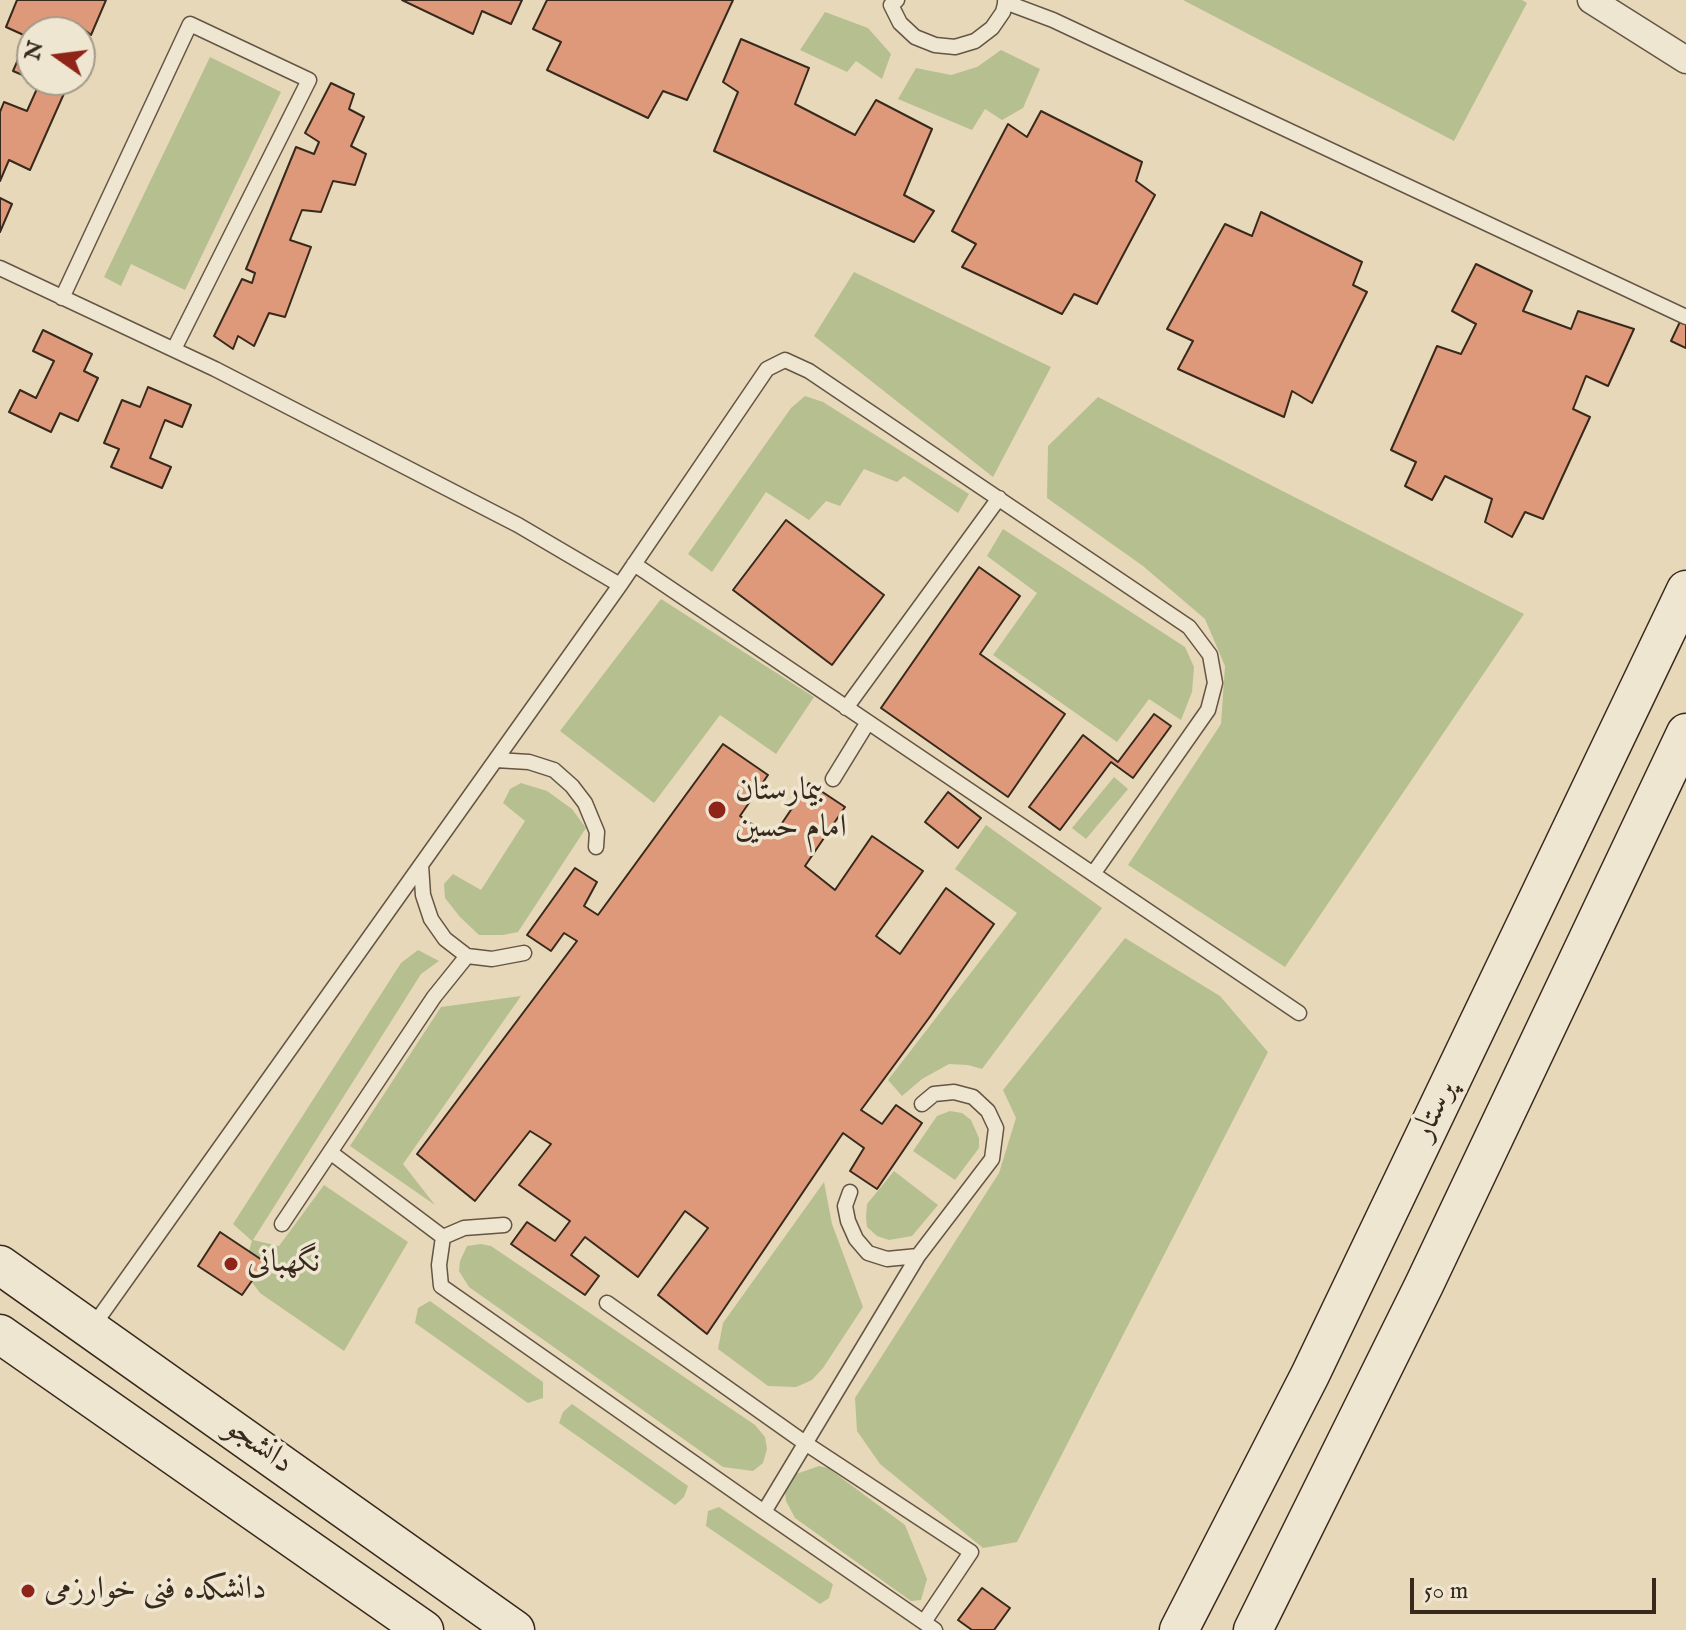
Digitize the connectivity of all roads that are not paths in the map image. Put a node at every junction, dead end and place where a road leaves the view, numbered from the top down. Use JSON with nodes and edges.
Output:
{"nodes":[{"id":1,"x":1591,"y":0,"type":"edge"},
{"id":2,"x":1006,"y":1,"type":"edge"},
{"id":3,"x":890,"y":2,"type":"edge"},
{"id":4,"x":1686,"y":60,"type":"edge"},
{"id":5,"x":0,"y":268,"type":"edge"},
{"id":6,"x":62,"y":298,"type":"junction"},
{"id":7,"x":1686,"y":317,"type":"edge"},
{"id":8,"x":174,"y":349,"type":"junction"},
{"id":9,"x":999,"y":498,"type":"junction"},
{"id":10,"x":634,"y":564,"type":"junction"},
{"id":11,"x":620,"y":585,"type":"junction"},
{"id":12,"x":1686,"y":590,"type":"edge"},
{"id":13,"x":846,"y":708,"type":"junction"},
{"id":14,"x":868,"y":722,"type":"junction"},
{"id":15,"x":1686,"y":733,"type":"edge"},
{"id":16,"x":496,"y":760,"type":"junction"},
{"id":17,"x":833,"y":779,"type":"dead end"},
{"id":18,"x":596,"y":847,"type":"dead end"},
{"id":19,"x":421,"y":865,"type":"junction"},
{"id":20,"x":1093,"y":874,"type":"junction"},
{"id":21,"x":524,"y":953,"type":"dead end"},
{"id":22,"x":467,"y":956,"type":"junction"},
{"id":23,"x":1299,"y":1013,"type":"dead end"},
{"id":24,"x":922,"y":1104,"type":"dead end"},
{"id":25,"x":330,"y":1152,"type":"junction"},
{"id":26,"x":850,"y":1192,"type":"dead end"},
{"id":27,"x":282,"y":1224,"type":"dead end"},
{"id":28,"x":504,"y":1225,"type":"dead end"},
{"id":29,"x":443,"y":1237,"type":"junction"},
{"id":30,"x":918,"y":1256,"type":"junction"},
{"id":31,"x":0,"y":1265,"type":"edge"},
{"id":32,"x":607,"y":1303,"type":"dead end"},
{"id":33,"x":91,"y":1329,"type":"junction"},
{"id":34,"x":0,"y":1334,"type":"edge"},
{"id":35,"x":805,"y":1443,"type":"junction"},
{"id":36,"x":764,"y":1512,"type":"junction"},
{"id":37,"x":930,"y":1626,"type":"edge"},
{"id":38,"x":424,"y":1630,"type":"edge"},
{"id":39,"x":515,"y":1630,"type":"edge"},
{"id":40,"x":1179,"y":1630,"type":"edge"},
{"id":41,"x":1253,"y":1630,"type":"edge"}],
"edges":[{"from":1,"to":4,"type":"street"},
{"from":2,"to":3,"type":"lane"},
{"from":2,"to":7,"type":"lane"},
{"from":5,"to":6,"type":"lane"},
{"from":6,"to":8,"type":"lane"},
{"from":6,"to":8,"type":"lane"},
{"from":8,"to":11,"type":"lane"},
{"from":9,"to":10,"type":"lane"},
{"from":9,"to":13,"type":"lane"},
{"from":9,"to":20,"type":"lane"},
{"from":10,"to":11,"type":"lane"},
{"from":10,"to":13,"type":"lane"},
{"from":11,"to":16,"type":"lane"},
{"from":12,"to":40,"type":"main road","name":"پرستار"},
{"from":13,"to":14,"type":"lane"},
{"from":14,"to":17,"type":"lane"},
{"from":14,"to":20,"type":"lane"},
{"from":15,"to":41,"type":"main road","name":"پرستار"},
{"from":16,"to":18,"type":"lane"},
{"from":16,"to":19,"type":"lane"},
{"from":19,"to":22,"type":"lane"},
{"from":19,"to":33,"type":"lane"},
{"from":20,"to":23,"type":"lane"},
{"from":21,"to":22,"type":"lane"},
{"from":22,"to":25,"type":"lane"},
{"from":24,"to":30,"type":"lane"},
{"from":25,"to":27,"type":"lane"},
{"from":25,"to":29,"type":"lane"},
{"from":26,"to":30,"type":"lane"},
{"from":28,"to":29,"type":"lane"},
{"from":29,"to":36,"type":"lane"},
{"from":30,"to":35,"type":"lane"},
{"from":31,"to":33,"type":"main road","name":"دانشجو"},
{"from":32,"to":35,"type":"lane"},
{"from":33,"to":39,"type":"main road","name":"دانشجو"},
{"from":34,"to":38,"type":"main road","name":"دانشجو"},
{"from":35,"to":36,"type":"lane"},
{"from":35,"to":37,"type":"lane"},
{"from":36,"to":37,"type":"lane"}]}
